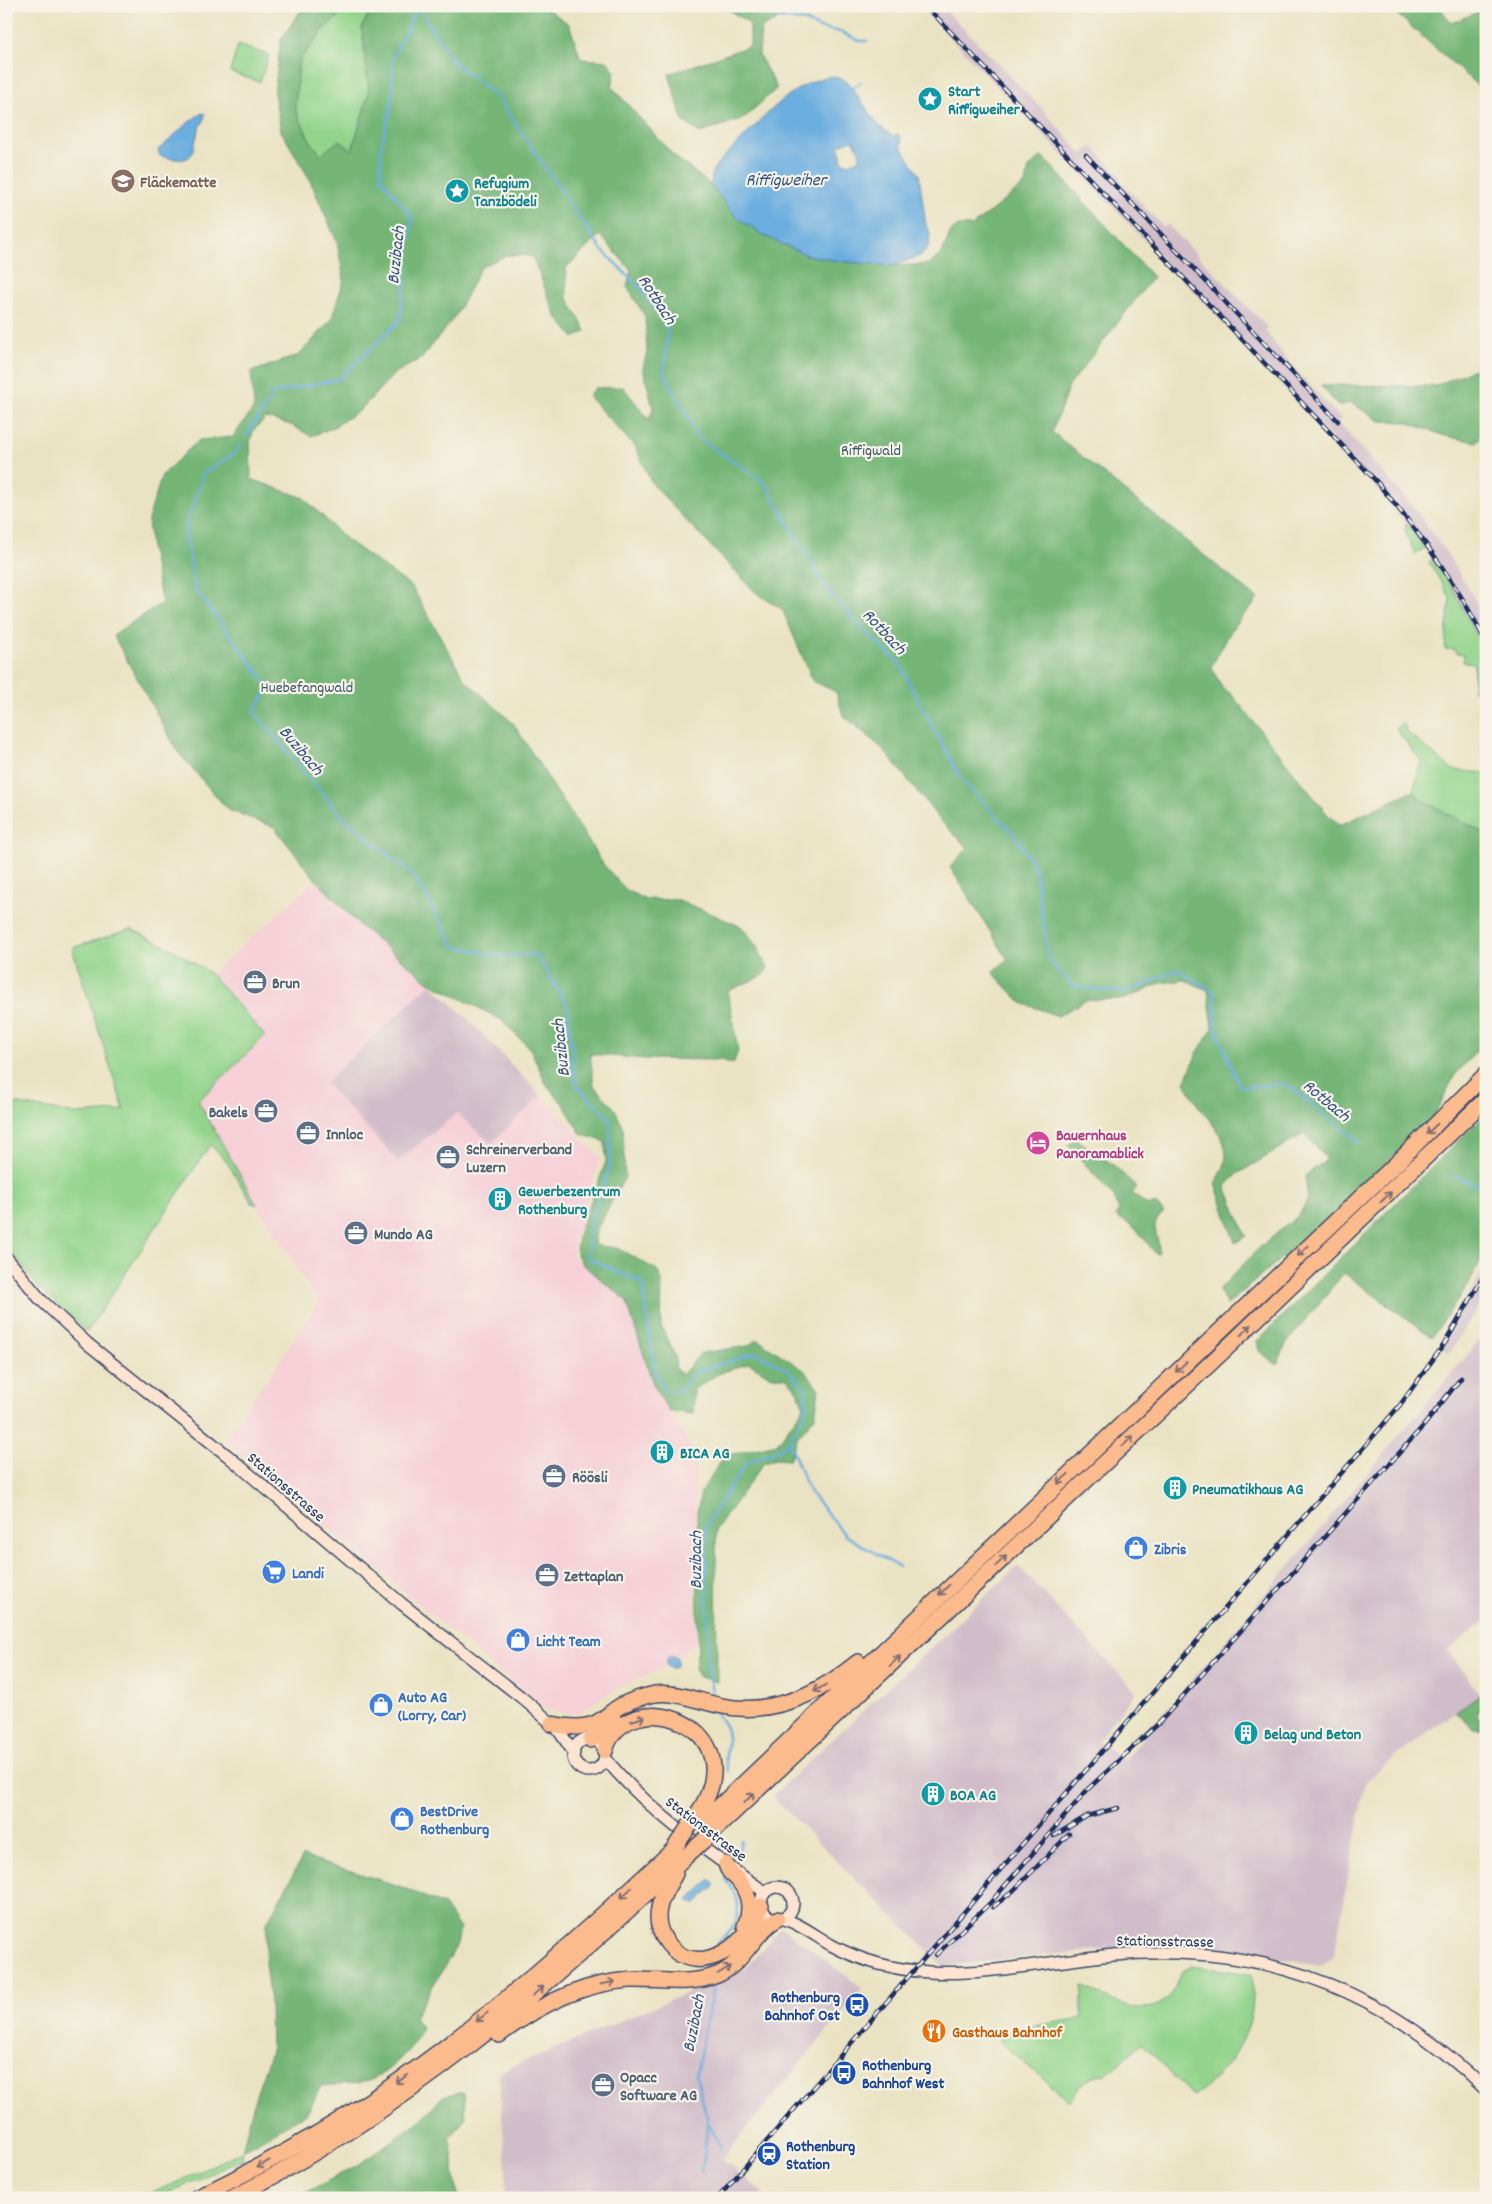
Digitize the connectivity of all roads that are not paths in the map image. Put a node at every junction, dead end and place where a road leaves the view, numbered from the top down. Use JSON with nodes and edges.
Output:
{"nodes":[{"id":1,"x":1486,"y":1074,"type":"edge"},
{"id":2,"x":1482,"y":1103,"type":"edge"},
{"id":3,"x":6,"y":1257,"type":"edge"},
{"id":4,"x":928,"y":1606,"type":"junction"},
{"id":5,"x":633,"y":1702,"type":"junction"},
{"id":6,"x":555,"y":1726,"type":"junction"},
{"id":7,"x":588,"y":1740,"type":"junction"},
{"id":8,"x":574,"y":1753,"type":"junction"},
{"id":9,"x":605,"y":1755,"type":"junction"},
{"id":10,"x":595,"y":1770,"type":"junction"},
{"id":11,"x":631,"y":1788,"type":"junction"},
{"id":12,"x":704,"y":1823,"type":"junction"},
{"id":13,"x":678,"y":1854,"type":"junction"},
{"id":14,"x":726,"y":1864,"type":"junction"},
{"id":15,"x":763,"y":1899,"type":"junction"},
{"id":16,"x":792,"y":1906,"type":"junction"},
{"id":17,"x":779,"y":1919,"type":"junction"},
{"id":18,"x":814,"y":1934,"type":"junction"},
{"id":19,"x":740,"y":1939,"type":"junction"},
{"id":20,"x":501,"y":2028,"type":"junction"},
{"id":21,"x":1486,"y":2090,"type":"edge"},
{"id":22,"x":196,"y":2198,"type":"edge"},
{"id":23,"x":232,"y":2198,"type":"edge"}],
"edges":[{"from":1,"to":4,"type":"highway","one_way":true},
{"from":12,"to":2,"type":"highway","one_way":true},
{"from":3,"to":6,"type":"main road","name":"Stationsstrasse"},
{"from":4,"to":5,"type":"highway","one_way":true},
{"from":4,"to":12,"type":"highway"},
{"from":5,"to":6,"type":"highway"},
{"from":5,"to":7,"type":"highway"},
{"from":6,"to":7,"type":"main road","name":"Stationsstrasse"},
{"from":6,"to":8,"type":"main road","name":"Stationsstrasse"},
{"from":7,"to":8,"type":"main road"},
{"from":7,"to":9,"type":"main road"},
{"from":8,"to":10,"type":"main road"},
{"from":9,"to":10,"type":"main road"},
{"from":9,"to":11,"type":"main road","name":"Stationsstrasse"},
{"from":9,"to":12,"type":"highway","one_way":true},
{"from":10,"to":11,"type":"main road","name":"Stationsstrasse"},
{"from":11,"to":14,"type":"main road","name":"Stationsstrasse"},
{"from":12,"to":13,"type":"highway","bridge":true},
{"from":13,"to":19,"type":"highway"},
{"from":20,"to":13,"type":"highway","one_way":true},
{"from":13,"to":22,"type":"highway","one_way":true},
{"from":14,"to":15,"type":"main road","name":"Stationsstrasse"},
{"from":14,"to":19,"type":"highway"},
{"from":15,"to":16,"type":"main road"},
{"from":15,"to":17,"type":"main road"},
{"from":15,"to":19,"type":"highway"},
{"from":16,"to":17,"type":"main road"},
{"from":16,"to":18,"type":"main road","name":"Stationsstrasse"},
{"from":17,"to":18,"type":"main road","name":"Stationsstrasse"},
{"from":20,"to":17,"type":"highway","one_way":true},
{"from":18,"to":21,"type":"main road","name":"Stationsstrasse"},
{"from":20,"to":23,"type":"highway"}]}
